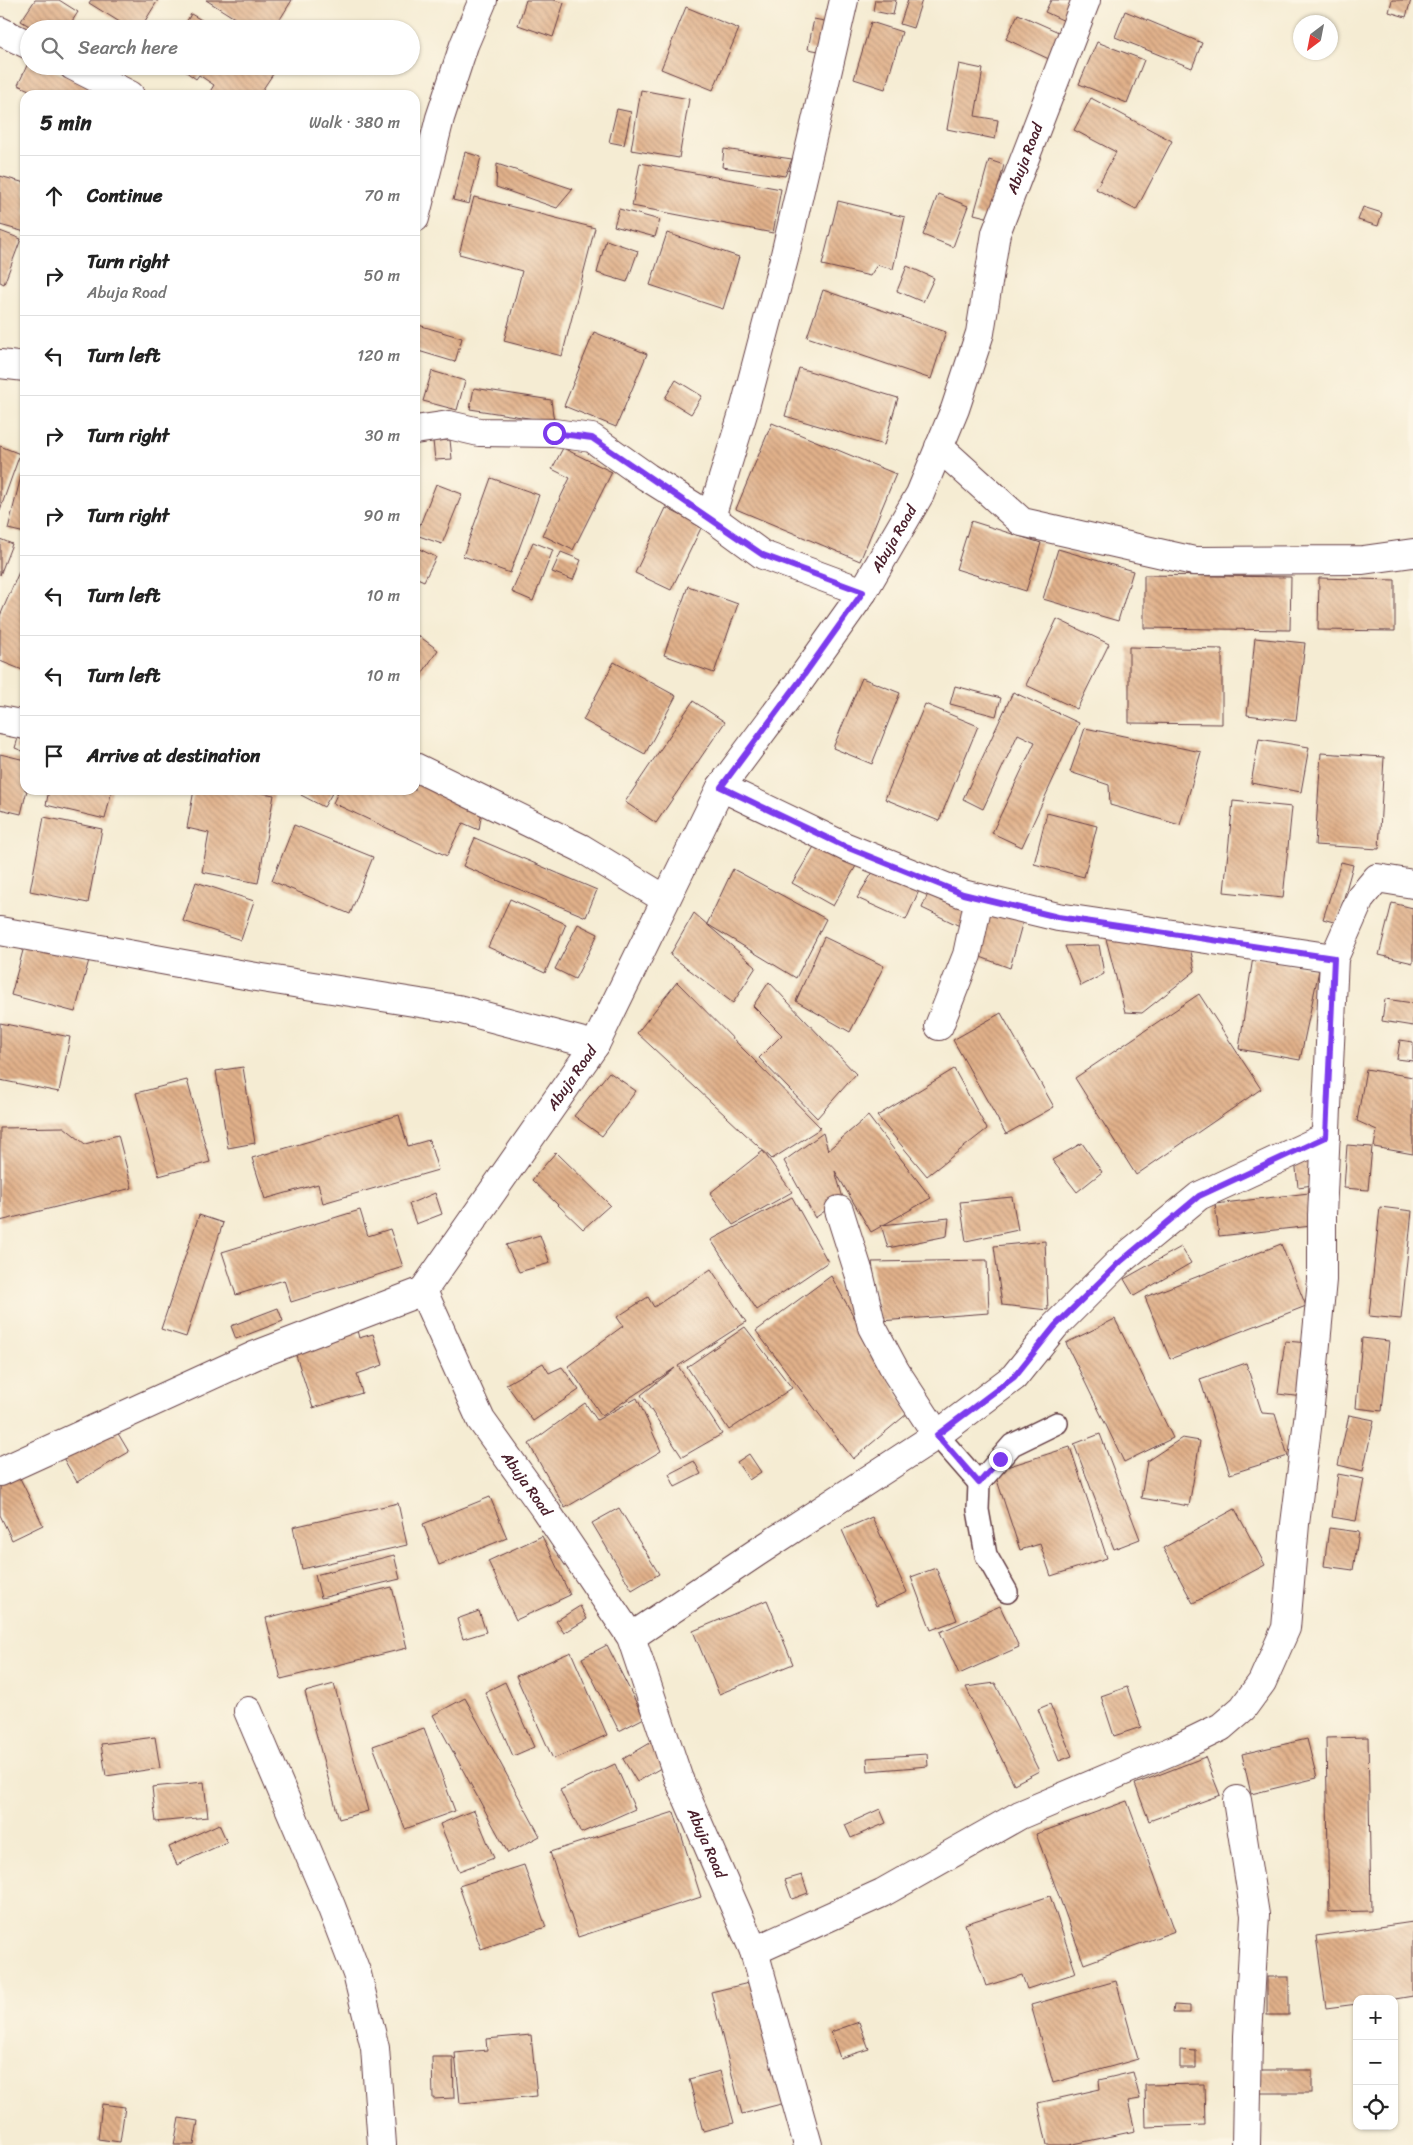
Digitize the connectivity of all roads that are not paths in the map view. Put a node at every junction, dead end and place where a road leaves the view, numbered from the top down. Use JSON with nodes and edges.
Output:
{"nodes":[{"id":1,"x":483,"y":0,"type":"edge"},
{"id":2,"x":844,"y":0,"type":"edge"},
{"id":3,"x":1086,"y":0,"type":"edge"},
{"id":4,"x":0,"y":31,"type":"edge"},
{"id":5,"x":20,"y":41,"type":"edge"},
{"id":6,"x":91,"y":75,"type":"edge"},
{"id":7,"x":120,"y":90,"type":"edge"},
{"id":8,"x":420,"y":198,"type":"edge"},
{"id":9,"x":0,"y":364,"type":"edge"},
{"id":10,"x":20,"y":366,"type":"edge"},
{"id":11,"x":420,"y":429,"type":"edge"},
{"id":12,"x":939,"y":447,"type":"junction"},
{"id":13,"x":711,"y":517,"type":"junction"},
{"id":14,"x":1413,"y":553,"type":"edge"},
{"id":15,"x":863,"y":592,"type":"junction"},
{"id":16,"x":0,"y":720,"type":"edge"},
{"id":17,"x":20,"y":724,"type":"edge"},
{"id":18,"x":420,"y":769,"type":"edge"},
{"id":19,"x":721,"y":787,"type":"junction"},
{"id":20,"x":1413,"y":884,"type":"edge"},
{"id":21,"x":979,"y":898,"type":"junction"},
{"id":22,"x":665,"y":899,"type":"junction"},
{"id":23,"x":0,"y":931,"type":"edge"},
{"id":24,"x":1334,"y":958,"type":"junction"},
{"id":25,"x":939,"y":1026,"type":"dead end"},
{"id":26,"x":595,"y":1045,"type":"junction"},
{"id":27,"x":1326,"y":1137,"type":"junction"},
{"id":28,"x":839,"y":1210,"type":"dead end"},
{"id":29,"x":424,"y":1291,"type":"junction"},
{"id":30,"x":1057,"y":1424,"type":"dead end"},
{"id":31,"x":937,"y":1435,"type":"junction"},
{"id":32,"x":0,"y":1472,"type":"edge"},
{"id":33,"x":979,"y":1483,"type":"junction"},
{"id":34,"x":1007,"y":1592,"type":"dead end"},
{"id":35,"x":632,"y":1638,"type":"junction"},
{"id":36,"x":248,"y":1711,"type":"dead end"},
{"id":37,"x":1237,"y":1800,"type":"dead end"},
{"id":38,"x":754,"y":1951,"type":"junction"},
{"id":39,"x":382,"y":2145,"type":"edge"},
{"id":40,"x":808,"y":2145,"type":"edge"},
{"id":41,"x":1246,"y":2145,"type":"edge"}],
"edges":[{"from":1,"to":8,"type":"street"},
{"from":2,"to":13,"type":"street"},
{"from":3,"to":12,"type":"street","name":"Abuja Road"},
{"from":4,"to":5,"type":"street"},
{"from":6,"to":7,"type":"street"},
{"from":9,"to":10,"type":"street"},
{"from":11,"to":13,"type":"street"},
{"from":12,"to":14,"type":"street"},
{"from":12,"to":15,"type":"street","name":"Abuja Road"},
{"from":13,"to":15,"type":"street"},
{"from":15,"to":19,"type":"street","name":"Abuja Road"},
{"from":16,"to":17,"type":"street"},
{"from":18,"to":22,"type":"street"},
{"from":19,"to":21,"type":"street"},
{"from":19,"to":22,"type":"street","name":"Abuja Road"},
{"from":20,"to":24,"type":"street"},
{"from":21,"to":24,"type":"street"},
{"from":21,"to":25,"type":"street"},
{"from":22,"to":26,"type":"street","name":"Abuja Road"},
{"from":23,"to":26,"type":"street"},
{"from":24,"to":27,"type":"street"},
{"from":26,"to":29,"type":"street","name":"Abuja Road"},
{"from":27,"to":31,"type":"street"},
{"from":27,"to":38,"type":"street"},
{"from":28,"to":31,"type":"street"},
{"from":29,"to":32,"type":"street"},
{"from":29,"to":35,"type":"street","name":"Abuja Road"},
{"from":30,"to":33,"type":"lane"},
{"from":31,"to":33,"type":"lane"},
{"from":31,"to":35,"type":"street"},
{"from":33,"to":34,"type":"lane"},
{"from":35,"to":38,"type":"street","name":"Abuja Road"},
{"from":36,"to":39,"type":"street"},
{"from":37,"to":41,"type":"street"},
{"from":38,"to":40,"type":"street","name":"Abuja Road"}]}
